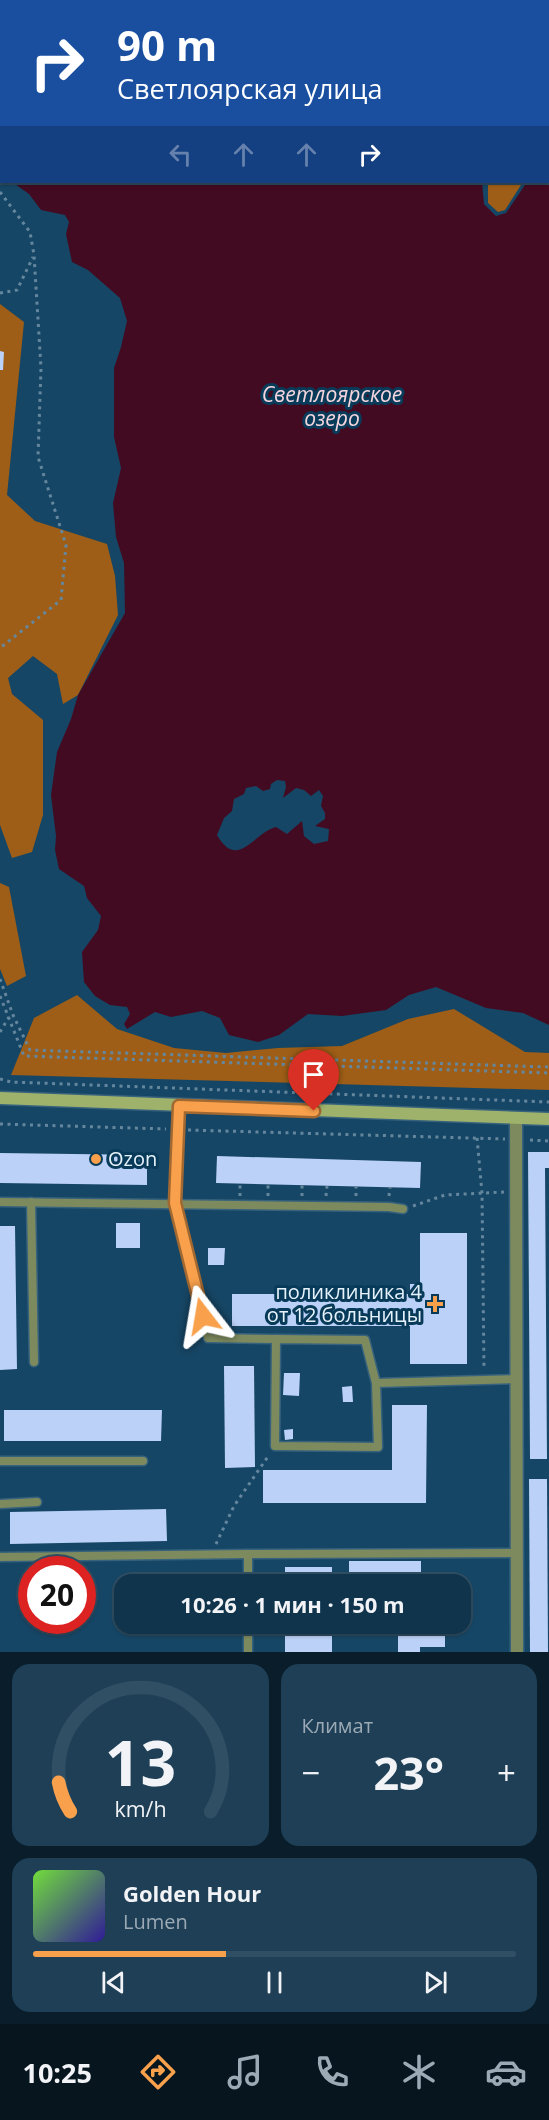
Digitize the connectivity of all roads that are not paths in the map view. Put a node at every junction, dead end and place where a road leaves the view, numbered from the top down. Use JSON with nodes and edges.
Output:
{"nodes":[{"id":1,"x":0,"y":1098,"type":"edge"},
{"id":2,"x":179,"y":1106,"type":"junction"},
{"id":3,"x":516,"y":1119,"type":"junction"},
{"id":4,"x":549,"y":1119,"type":"edge"},
{"id":5,"x":0,"y":1202,"type":"edge"},
{"id":6,"x":31,"y":1202,"type":"junction"},
{"id":7,"x":175,"y":1203,"type":"junction"},
{"id":8,"x":403,"y":1209,"type":"road end"},
{"id":9,"x":276,"y":1339,"type":"junction"},
{"id":10,"x":34,"y":1362,"type":"dead end"},
{"id":11,"x":517,"y":1379,"type":"junction"},
{"id":12,"x":376,"y":1383,"type":"junction"},
{"id":13,"x":0,"y":1461,"type":"edge"},
{"id":14,"x":143,"y":1461,"type":"dead end"},
{"id":15,"x":37,"y":1502,"type":"dead end"},
{"id":16,"x":0,"y":1504,"type":"edge"},
{"id":17,"x":517,"y":1553,"type":"junction"},
{"id":18,"x":248,"y":1554,"type":"junction"},
{"id":19,"x":0,"y":1557,"type":"edge"},
{"id":20,"x":248,"y":1574,"type":"edge"},
{"id":21,"x":248,"y":1634,"type":"edge"},
{"id":22,"x":248,"y":1652,"type":"edge"},
{"id":23,"x":517,"y":1652,"type":"edge"}],
"edges":[{"from":1,"to":2,"type":"main road"},
{"from":2,"to":3,"type":"main road"},
{"from":2,"to":7,"type":"lane"},
{"from":3,"to":4,"type":"main road"},
{"from":3,"to":11,"type":"street"},
{"from":5,"to":6,"type":"lane"},
{"from":6,"to":7,"type":"lane"},
{"from":6,"to":10,"type":"lane"},
{"from":7,"to":8,"type":"lane"},
{"from":7,"to":9,"type":"lane"},
{"from":9,"to":12,"type":"lane"},
{"from":9,"to":12,"type":"lane"},
{"from":11,"to":12,"type":"lane"},
{"from":11,"to":17,"type":"street"},
{"from":13,"to":14,"type":"lane"},
{"from":15,"to":16,"type":"lane"},
{"from":17,"to":18,"type":"lane"},
{"from":17,"to":23,"type":"street"},
{"from":18,"to":19,"type":"lane"},
{"from":18,"to":20,"type":"lane"},
{"from":21,"to":22,"type":"lane"}]}
